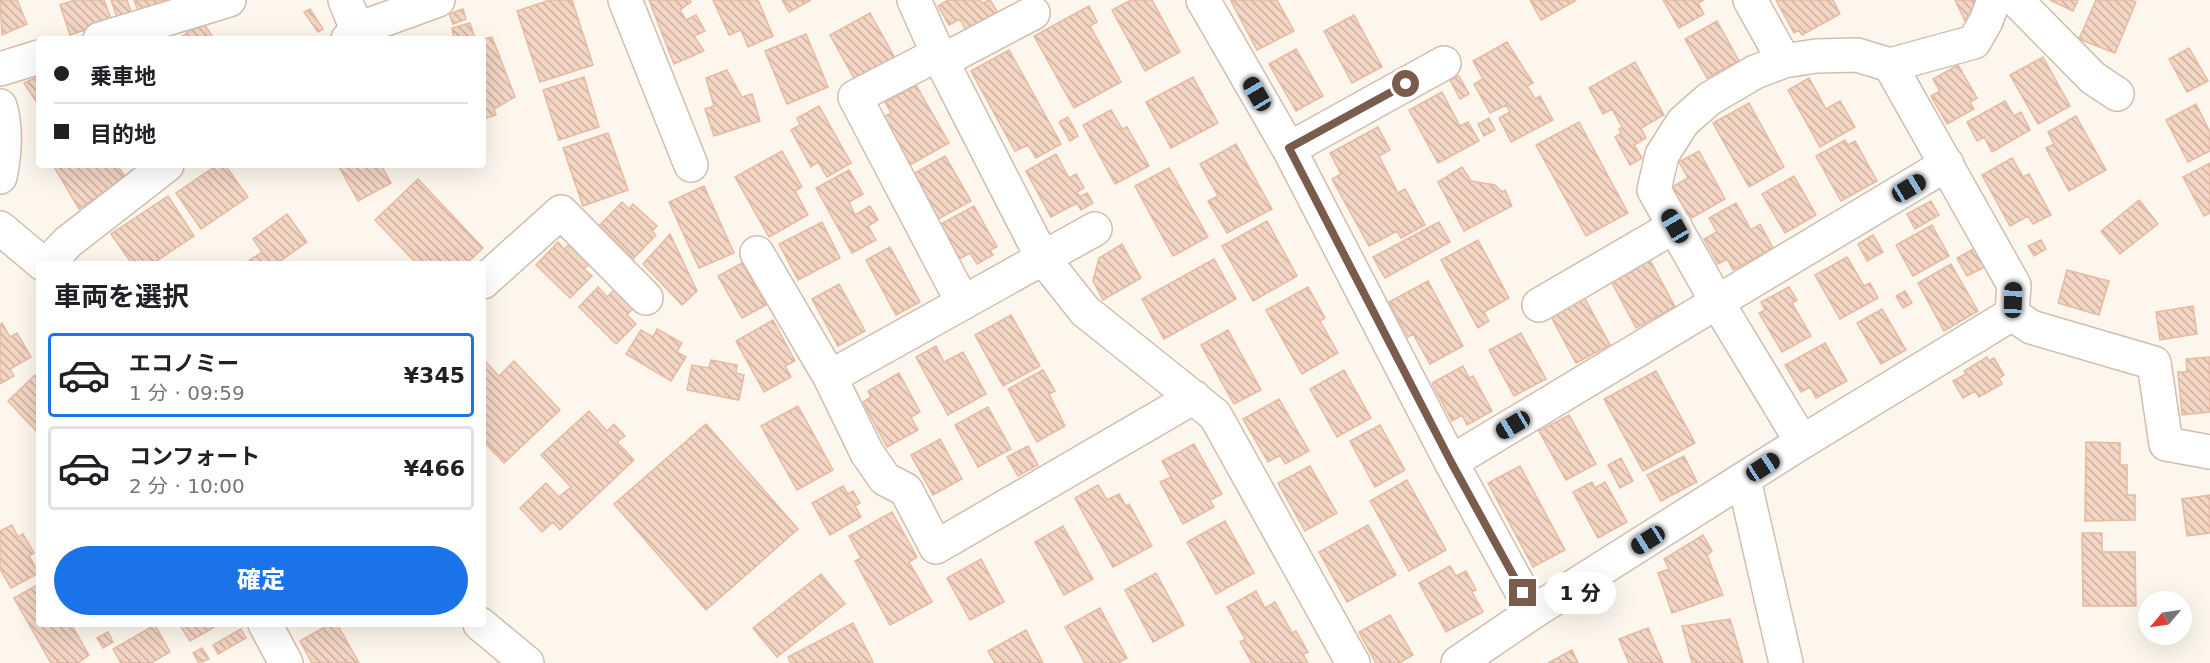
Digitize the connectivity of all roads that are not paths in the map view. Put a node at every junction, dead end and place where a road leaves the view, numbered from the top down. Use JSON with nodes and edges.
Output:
{"nodes":[{"id":1,"x":229,"y":0,"type":"edge"},
{"id":2,"x":345,"y":0,"type":"edge"},
{"id":3,"x":438,"y":0,"type":"edge"},
{"id":4,"x":625,"y":0,"type":"edge"},
{"id":5,"x":914,"y":0,"type":"edge"},
{"id":6,"x":1203,"y":0,"type":"edge"},
{"id":7,"x":1750,"y":0,"type":"edge"},
{"id":8,"x":1994,"y":0,"type":"edge"},
{"id":9,"x":2016,"y":0,"type":"edge"},
{"id":10,"x":1033,"y":13,"type":"dead end"},
{"id":11,"x":110,"y":36,"type":"edge"},
{"id":12,"x":353,"y":36,"type":"edge"},
{"id":13,"x":940,"y":57,"type":"junction"},
{"id":14,"x":36,"y":58,"type":"edge"},
{"id":15,"x":1784,"y":60,"type":"junction"},
{"id":16,"x":1444,"y":63,"type":"dead end"},
{"id":17,"x":1890,"y":65,"type":"junction"},
{"id":18,"x":0,"y":69,"type":"edge"},
{"id":19,"x":2117,"y":94,"type":"dead end"},
{"id":20,"x":0,"y":106,"type":"edge"},
{"id":21,"x":1289,"y":148,"type":"junction"},
{"id":22,"x":691,"y":165,"type":"dead end"},
{"id":23,"x":1947,"y":165,"type":"junction"},
{"id":24,"x":163,"y":168,"type":"edge"},
{"id":25,"x":0,"y":177,"type":"edge"},
{"id":26,"x":1675,"y":226,"type":"junction"},
{"id":27,"x":0,"y":228,"type":"edge"},
{"id":28,"x":1095,"y":229,"type":"dead end"},
{"id":29,"x":757,"y":253,"type":"dead end"},
{"id":30,"x":1042,"y":257,"type":"junction"},
{"id":31,"x":41,"y":261,"type":"edge"},
{"id":32,"x":48,"y":261,"type":"edge"},
{"id":33,"x":486,"y":279,"type":"edge"},
{"id":34,"x":646,"y":298,"type":"dead end"},
{"id":35,"x":1717,"y":302,"type":"junction"},
{"id":36,"x":963,"y":303,"type":"junction"},
{"id":37,"x":1539,"y":305,"type":"dead end"},
{"id":38,"x":2012,"y":314,"type":"junction"},
{"id":39,"x":830,"y":377,"type":"junction"},
{"id":40,"x":1194,"y":397,"type":"junction"},
{"id":41,"x":1802,"y":442,"type":"junction"},
{"id":42,"x":2210,"y":452,"type":"edge"},
{"id":43,"x":1451,"y":462,"type":"junction"},
{"id":44,"x":1744,"y":480,"type":"junction"},
{"id":45,"x":1533,"y":612,"type":"junction"},
{"id":46,"x":267,"y":627,"type":"edge"},
{"id":47,"x":484,"y":627,"type":"edge"},
{"id":48,"x":286,"y":663,"type":"edge"},
{"id":49,"x":527,"y":663,"type":"edge"},
{"id":50,"x":1353,"y":663,"type":"edge"},
{"id":51,"x":1458,"y":663,"type":"edge"},
{"id":52,"x":1786,"y":663,"type":"edge"}],
"edges":[{"from":1,"to":11,"type":"street"},
{"from":2,"to":12,"type":"street"},
{"from":3,"to":12,"type":"street"},
{"from":4,"to":22,"type":"street"},
{"from":5,"to":13,"type":"street"},
{"from":6,"to":21,"type":"street"},
{"from":7,"to":15,"type":"street"},
{"from":8,"to":17,"type":"street"},
{"from":9,"to":19,"type":"street"},
{"from":10,"to":13,"type":"street"},
{"from":13,"to":30,"type":"street"},
{"from":13,"to":36,"type":"street"},
{"from":14,"to":18,"type":"street"},
{"from":15,"to":17,"type":"street"},
{"from":15,"to":26,"type":"street"},
{"from":16,"to":21,"type":"street"},
{"from":17,"to":23,"type":"street"},
{"from":20,"to":25,"type":"street"},
{"from":21,"to":43,"type":"street"},
{"from":23,"to":35,"type":"street"},
{"from":23,"to":38,"type":"street"},
{"from":24,"to":32,"type":"street"},
{"from":26,"to":35,"type":"street"},
{"from":26,"to":37,"type":"street"},
{"from":27,"to":31,"type":"street"},
{"from":28,"to":30,"type":"street"},
{"from":29,"to":39,"type":"street"},
{"from":30,"to":36,"type":"street"},
{"from":30,"to":40,"type":"street"},
{"from":33,"to":34,"type":"street"},
{"from":35,"to":41,"type":"street"},
{"from":35,"to":43,"type":"street"},
{"from":36,"to":39,"type":"street"},
{"from":38,"to":41,"type":"street"},
{"from":38,"to":42,"type":"street"},
{"from":39,"to":40,"type":"street"},
{"from":40,"to":50,"type":"street"},
{"from":41,"to":44,"type":"street"},
{"from":43,"to":45,"type":"street"},
{"from":44,"to":45,"type":"street"},
{"from":44,"to":52,"type":"street"},
{"from":45,"to":51,"type":"street"},
{"from":46,"to":48,"type":"street"},
{"from":47,"to":49,"type":"street"}]}
